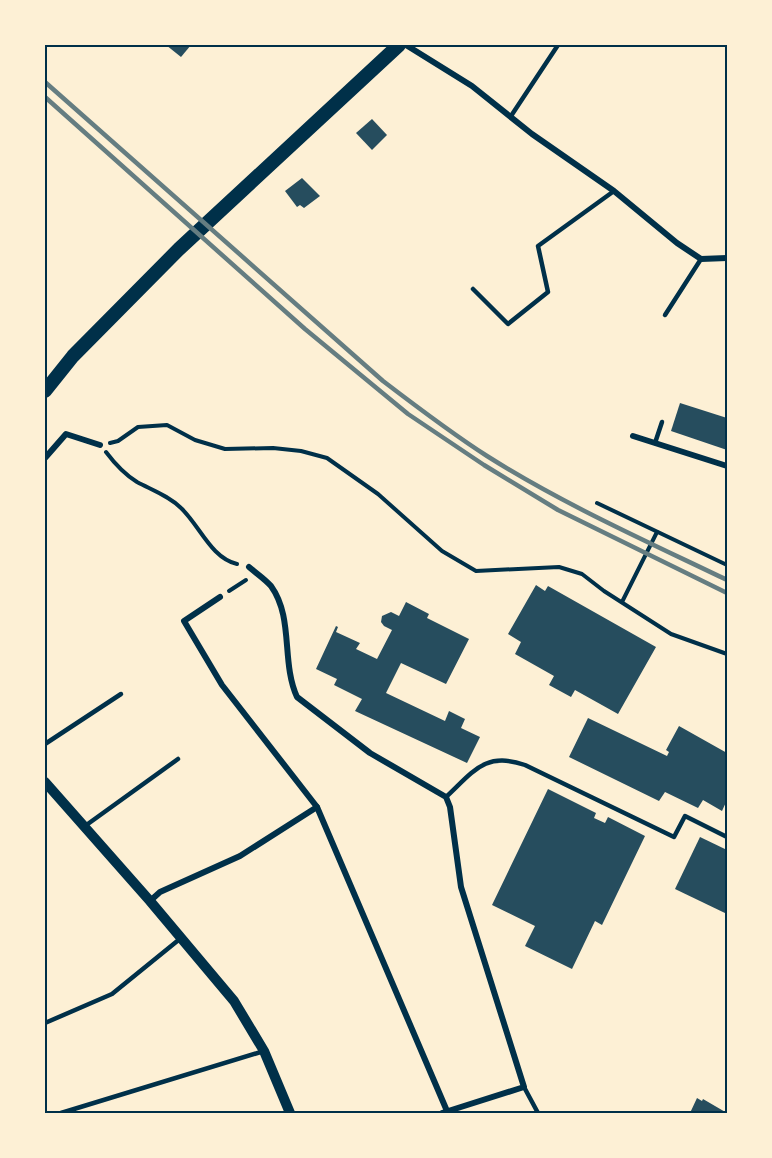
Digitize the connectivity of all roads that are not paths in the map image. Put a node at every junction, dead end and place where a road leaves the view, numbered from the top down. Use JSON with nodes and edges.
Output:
{"nodes":[{"id":1,"x":399,"y":45,"type":"edge"},
{"id":2,"x":406,"y":45,"type":"edge"},
{"id":3,"x":558,"y":45,"type":"edge"},
{"id":4,"x":511,"y":116,"type":"junction"},
{"id":5,"x":614,"y":190,"type":"junction"},
{"id":6,"x":727,"y":258,"type":"edge"},
{"id":7,"x":701,"y":259,"type":"junction"},
{"id":8,"x":473,"y":289,"type":"dead end"},
{"id":9,"x":665,"y":315,"type":"dead end"},
{"id":10,"x":45,"y":391,"type":"edge"},
{"id":11,"x":662,"y":422,"type":"dead end"},
{"id":12,"x":633,"y":436,"type":"dead end"},
{"id":13,"x":655,"y":443,"type":"junction"},
{"id":14,"x":100,"y":445,"type":"road end"},
{"id":15,"x":45,"y":458,"type":"edge"},
{"id":16,"x":727,"y":466,"type":"edge"},
{"id":17,"x":249,"y":567,"type":"road end"},
{"id":18,"x":220,"y":597,"type":"road end"},
{"id":19,"x":121,"y":694,"type":"dead end"},
{"id":20,"x":45,"y":744,"type":"edge"},
{"id":21,"x":178,"y":759,"type":"dead end"},
{"id":22,"x":45,"y":782,"type":"edge"},
{"id":23,"x":446,"y":797,"type":"junction"},
{"id":24,"x":317,"y":807,"type":"junction"},
{"id":25,"x":85,"y":826,"type":"junction"},
{"id":26,"x":727,"y":837,"type":"edge"},
{"id":27,"x":150,"y":901,"type":"junction"},
{"id":28,"x":181,"y":938,"type":"junction"},
{"id":29,"x":45,"y":1023,"type":"edge"},
{"id":30,"x":264,"y":1051,"type":"junction"},
{"id":31,"x":524,"y":1087,"type":"junction"},
{"id":32,"x":444,"y":1112,"type":"edge"},
{"id":33,"x":61,"y":1113,"type":"edge"},
{"id":34,"x":290,"y":1113,"type":"edge"},
{"id":35,"x":538,"y":1113,"type":"edge"}],
"edges":[{"from":1,"to":10,"type":"main road"},
{"from":2,"to":4,"type":"street"},
{"from":3,"to":4,"type":"lane"},
{"from":4,"to":5,"type":"street"},
{"from":5,"to":7,"type":"street"},
{"from":5,"to":8,"type":"lane"},
{"from":6,"to":7,"type":"street"},
{"from":7,"to":9,"type":"lane"},
{"from":11,"to":13,"type":"lane"},
{"from":12,"to":13,"type":"street"},
{"from":13,"to":16,"type":"street"},
{"from":14,"to":15,"type":"street"},
{"from":17,"to":23,"type":"street"},
{"from":18,"to":24,"type":"street"},
{"from":19,"to":20,"type":"lane"},
{"from":21,"to":25,"type":"lane"},
{"from":22,"to":25,"type":"street"},
{"from":23,"to":26,"type":"lane"},
{"from":23,"to":31,"type":"street"},
{"from":24,"to":27,"type":"street"},
{"from":24,"to":32,"type":"street"},
{"from":25,"to":27,"type":"street"},
{"from":27,"to":28,"type":"street"},
{"from":28,"to":29,"type":"lane"},
{"from":28,"to":30,"type":"street"},
{"from":30,"to":33,"type":"lane"},
{"from":30,"to":34,"type":"street"},
{"from":31,"to":32,"type":"street"},
{"from":31,"to":35,"type":"lane"}]}
